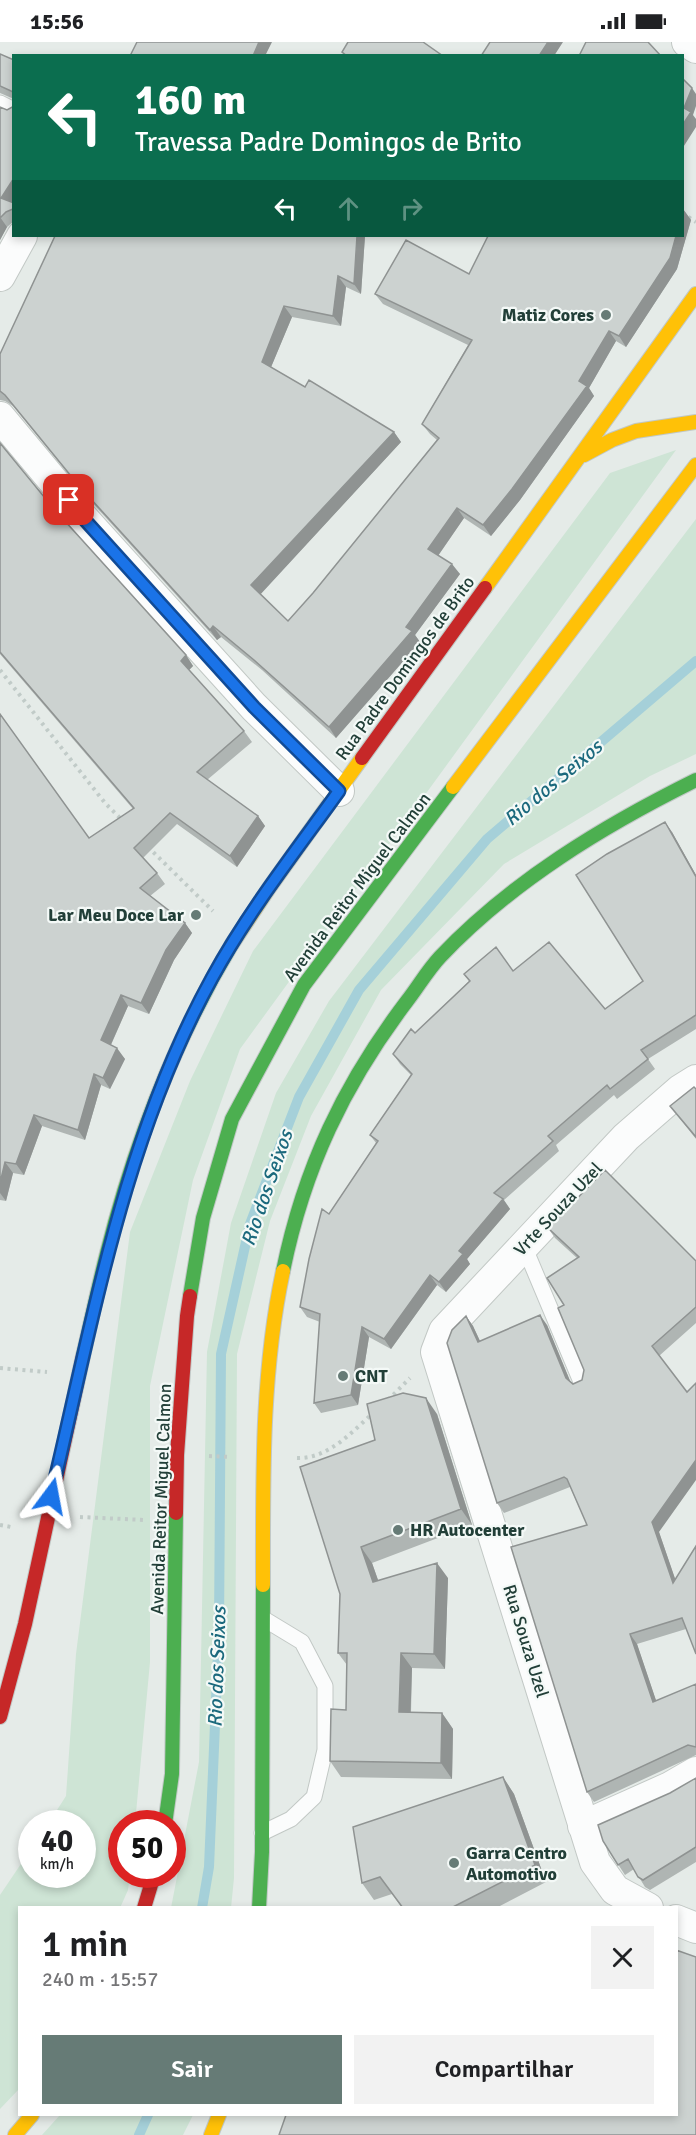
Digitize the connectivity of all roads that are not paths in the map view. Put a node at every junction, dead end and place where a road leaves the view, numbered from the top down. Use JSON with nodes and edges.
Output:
{"nodes":[{"id":1,"x":687,"y":42,"type":"edge"},
{"id":2,"x":696,"y":48,"type":"edge"},
{"id":3,"x":21,"y":237,"type":"edge"},
{"id":4,"x":0,"y":276,"type":"edge"},
{"id":5,"x":696,"y":294,"type":"edge"},
{"id":6,"x":0,"y":417,"type":"edge"},
{"id":7,"x":696,"y":422,"type":"edge"},
{"id":8,"x":580,"y":457,"type":"junction"},
{"id":9,"x":696,"y":465,"type":"edge"},
{"id":10,"x":696,"y":780,"type":"edge"},
{"id":11,"x":339,"y":791,"type":"junction"},
{"id":12,"x":696,"y":1080,"type":"edge"},
{"id":13,"x":524,"y":1246,"type":"junction"},
{"id":14,"x":436,"y":1352,"type":"joint"},
{"id":15,"x":582,"y":1384,"type":"edge"},
{"id":16,"x":263,"y":1618,"type":"junction"},
{"id":17,"x":0,"y":1717,"type":"edge"},
{"id":18,"x":696,"y":1772,"type":"edge"},
{"id":19,"x":167,"y":1810,"type":"edge"},
{"id":20,"x":583,"y":1826,"type":"junction"},
{"id":21,"x":262,"y":1833,"type":"junction"},
{"id":22,"x":150,"y":1888,"type":"edge"},
{"id":23,"x":145,"y":1906,"type":"edge"},
{"id":24,"x":259,"y":1906,"type":"edge"},
{"id":25,"x":644,"y":1906,"type":"edge"},
{"id":26,"x":678,"y":1921,"type":"edge"},
{"id":27,"x":696,"y":1928,"type":"edge"},
{"id":28,"x":31,"y":2116,"type":"edge"},
{"id":29,"x":219,"y":2116,"type":"edge"},
{"id":30,"x":15,"y":2135,"type":"edge"},
{"id":31,"x":211,"y":2135,"type":"edge"}],
"edges":[{"from":1,"to":2,"type":"street"},
{"from":3,"to":4,"type":"street"},
{"from":5,"to":8,"type":"main road","name":"Rua Padre Domingos de Brito"},
{"from":6,"to":11,"type":"street"},
{"from":7,"to":8,"type":"main road","name":"Rua Padre Domingos de Brito"},
{"from":8,"to":11,"type":"main road","name":"Rua Padre Domingos de Brito"},
{"from":9,"to":19,"type":"main road","name":"Avenida Reitor Miguel Calmon"},
{"from":10,"to":16,"type":"main road"},
{"from":11,"to":17,"type":"main road","name":"Rua Padre Domingos de Brito"},
{"from":12,"to":13,"type":"street","name":"Vrte Souza Uzel"},
{"from":13,"to":14,"type":"street","name":"Vrte Souza Uzel"},
{"from":13,"to":15,"type":"lane"},
{"from":14,"to":20,"type":"street","name":"Rua Souza Uzel"},
{"from":16,"to":21,"type":"main road"},
{"from":16,"to":21,"type":"lane"},
{"from":18,"to":20,"type":"street"},
{"from":20,"to":25,"type":"street","name":"Rua Souza Uzel"},
{"from":21,"to":24,"type":"main road"},
{"from":22,"to":23,"type":"main road"},
{"from":26,"to":27,"type":"street"},
{"from":28,"to":30,"type":"main road"},
{"from":29,"to":31,"type":"main road"}]}
